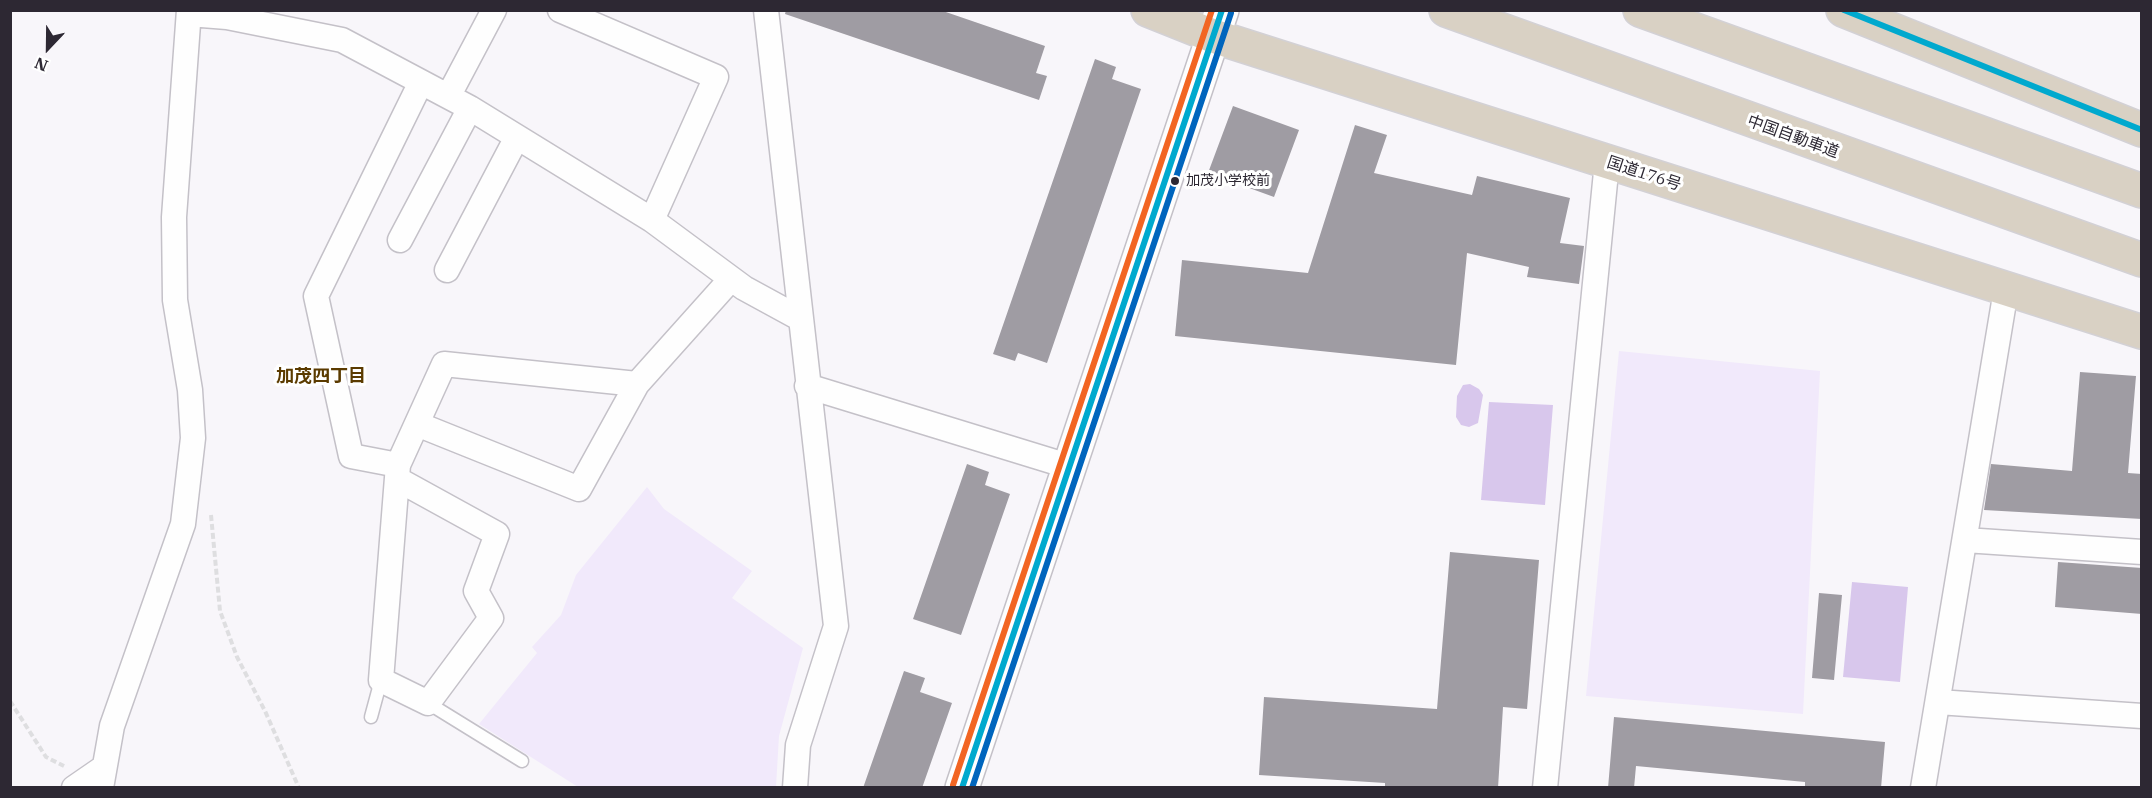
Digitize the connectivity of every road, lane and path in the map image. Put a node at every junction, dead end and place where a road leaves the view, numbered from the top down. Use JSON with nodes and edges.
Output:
{"nodes":[{"id":1,"x":495,"y":10,"type":"edge"},
{"id":2,"x":560,"y":10,"type":"edge"},
{"id":3,"x":766,"y":10,"type":"edge"},
{"id":4,"x":1148,"y":10,"type":"edge"},
{"id":5,"x":1446,"y":10,"type":"edge"},
{"id":6,"x":1640,"y":10,"type":"edge"},
{"id":7,"x":1843,"y":10,"type":"edge"},
{"id":8,"x":189,"y":12,"type":"edge"},
{"id":9,"x":1217,"y":23,"type":"edge"},
{"id":10,"x":421,"y":82,"type":"junction"},
{"id":11,"x":449,"y":95,"type":"junction"},
{"id":12,"x":470,"y":108,"type":"junction"},
{"id":13,"x":2142,"y":130,"type":"edge"},
{"id":14,"x":518,"y":137,"type":"junction"},
{"id":15,"x":1607,"y":162,"type":"junction"},
{"id":16,"x":2142,"y":191,"type":"edge"},
{"id":17,"x":652,"y":220,"type":"junction"},
{"id":18,"x":400,"y":240,"type":"dead end"},
{"id":19,"x":2142,"y":260,"type":"edge"},
{"id":20,"x":447,"y":270,"type":"dead end"},
{"id":21,"x":731,"y":279,"type":"junction"},
{"id":22,"x":2006,"y":290,"type":"junction"},
{"id":23,"x":799,"y":318,"type":"junction"},
{"id":24,"x":2142,"y":332,"type":"edge"},
{"id":25,"x":637,"y":384,"type":"junction"},
{"id":26,"x":807,"y":386,"type":"junction"},
{"id":27,"x":417,"y":424,"type":"junction"},
{"id":28,"x":1071,"y":466,"type":"junction"},
{"id":29,"x":397,"y":472,"type":"junction"},
{"id":30,"x":211,"y":506,"type":"dead end"},
{"id":31,"x":1965,"y":540,"type":"junction"},
{"id":32,"x":2142,"y":552,"type":"edge"},
{"id":33,"x":381,"y":680,"type":"junction"},
{"id":34,"x":10,"y":701,"type":"edge"},
{"id":35,"x":1938,"y":702,"type":"junction"},
{"id":36,"x":428,"y":703,"type":"junction"},
{"id":37,"x":2142,"y":716,"type":"edge"},
{"id":38,"x":371,"y":717,"type":"dead end"},
{"id":39,"x":522,"y":761,"type":"dead end"},
{"id":40,"x":92,"y":780,"type":"edge"},
{"id":41,"x":299,"y":788,"type":"edge"},
{"id":42,"x":795,"y":788,"type":"edge"},
{"id":43,"x":962,"y":788,"type":"edge"},
{"id":44,"x":1545,"y":788,"type":"edge"},
{"id":45,"x":1923,"y":788,"type":"edge"}],
"edges":[{"from":1,"to":11,"type":"street"},
{"from":2,"to":17,"type":"street"},
{"from":3,"to":23,"type":"street"},
{"from":4,"to":9,"type":"highway","name":"国道176号"},
{"from":5,"to":19,"type":"highway","name":"中国自動車道"},
{"from":6,"to":16,"type":"highway"},
{"from":7,"to":13,"type":"highway"},
{"from":8,"to":10,"type":"street"},
{"from":8,"to":40,"type":"street"},
{"from":9,"to":15,"type":"highway","name":"国道176号"},
{"from":9,"to":28,"type":"street"},
{"from":10,"to":11,"type":"street"},
{"from":10,"to":29,"type":"street"},
{"from":11,"to":12,"type":"street"},
{"from":12,"to":14,"type":"street"},
{"from":12,"to":18,"type":"street"},
{"from":14,"to":17,"type":"street"},
{"from":14,"to":20,"type":"street"},
{"from":15,"to":22,"type":"highway","name":"国道176号"},
{"from":15,"to":44,"type":"street"},
{"from":17,"to":21,"type":"street"},
{"from":21,"to":23,"type":"street"},
{"from":21,"to":25,"type":"street"},
{"from":22,"to":24,"type":"highway","name":"国道176号"},
{"from":22,"to":31,"type":"street"},
{"from":23,"to":26,"type":"street"},
{"from":25,"to":27,"type":"street"},
{"from":25,"to":27,"type":"street"},
{"from":26,"to":28,"type":"street"},
{"from":26,"to":42,"type":"street"},
{"from":27,"to":29,"type":"street"},
{"from":28,"to":43,"type":"street"},
{"from":29,"to":33,"type":"street"},
{"from":29,"to":36,"type":"street"},
{"from":30,"to":41,"type":"path"},
{"from":31,"to":32,"type":"street"},
{"from":31,"to":35,"type":"street"},
{"from":33,"to":36,"type":"street"},
{"from":33,"to":38,"type":"lane"},
{"from":34,"to":40,"type":"path"},
{"from":35,"to":37,"type":"street"},
{"from":35,"to":45,"type":"street"},
{"from":36,"to":39,"type":"lane"}]}
